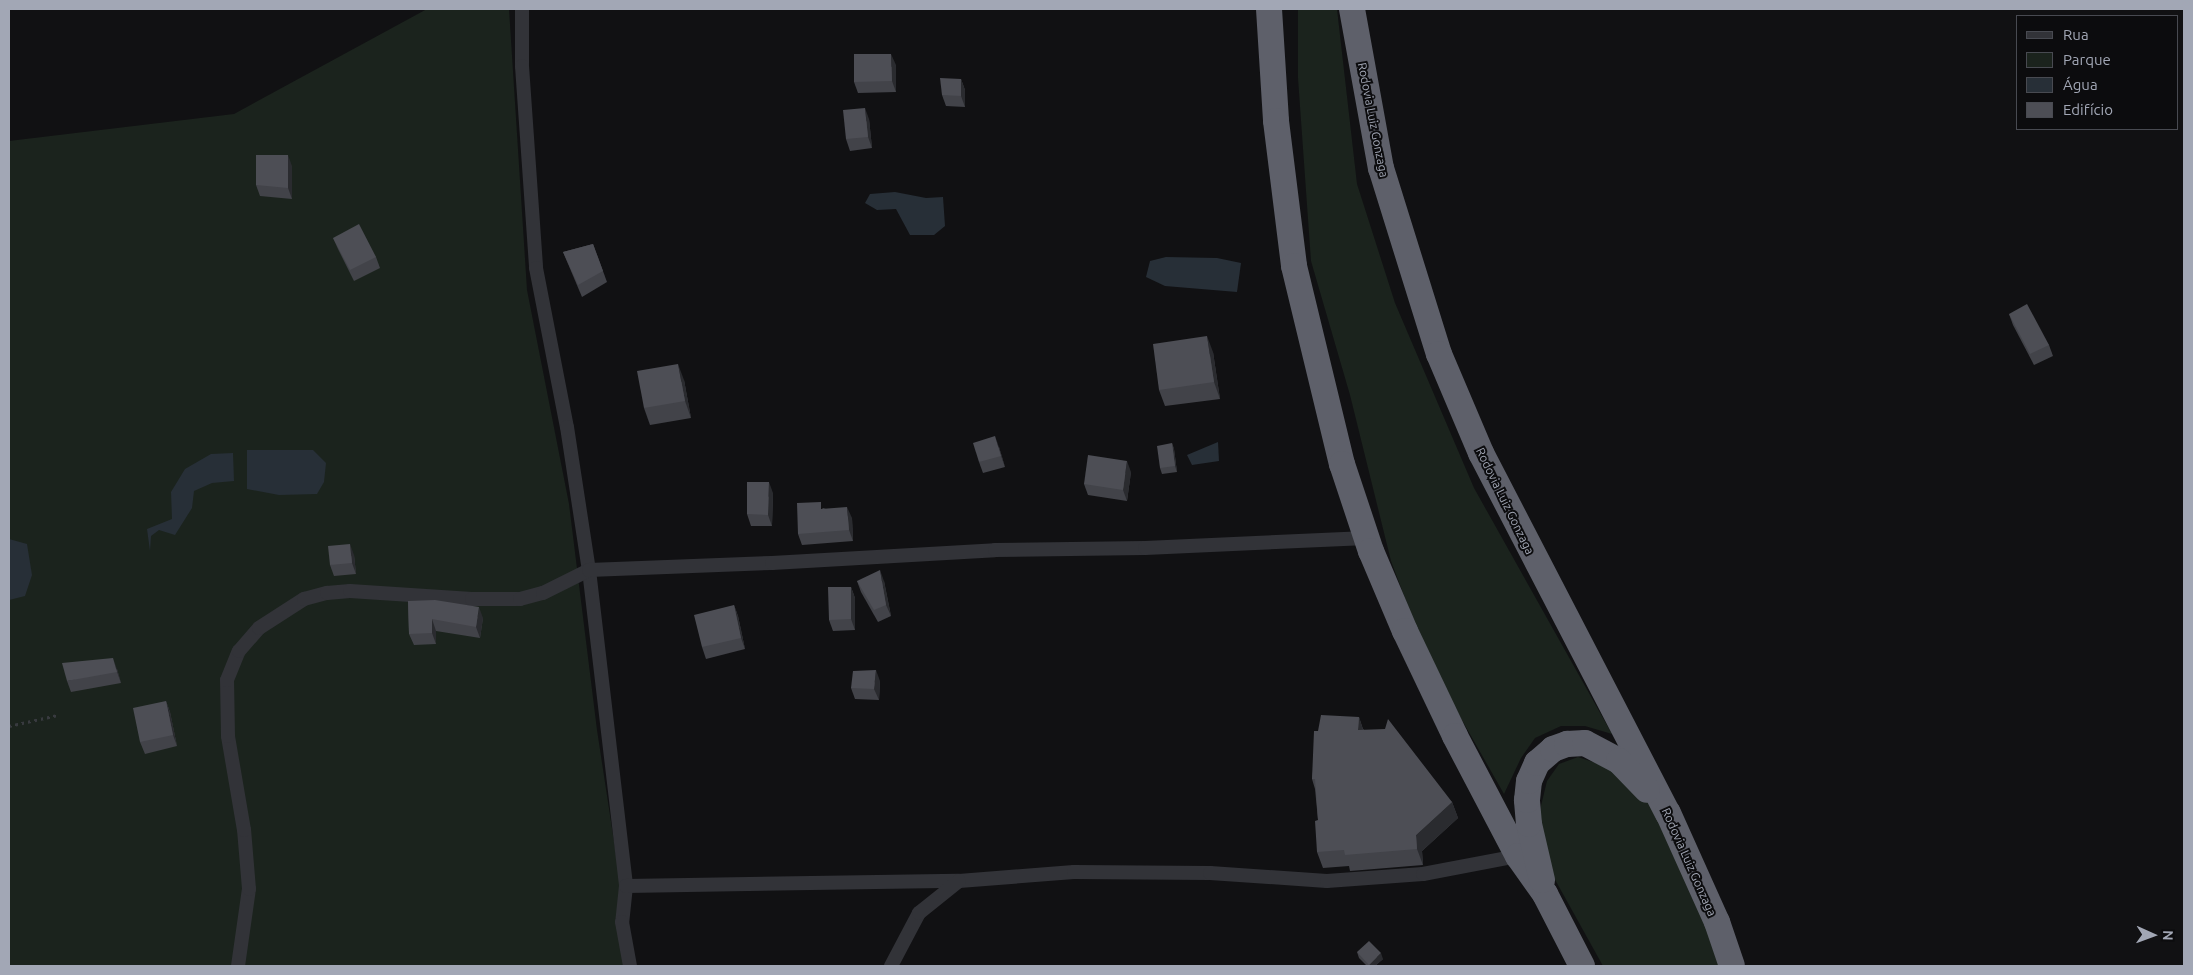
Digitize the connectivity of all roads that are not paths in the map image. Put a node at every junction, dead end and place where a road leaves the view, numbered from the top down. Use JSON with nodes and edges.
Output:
{"nodes":[{"id":1,"x":522,"y":9,"type":"edge"},
{"id":2,"x":1269,"y":9,"type":"edge"},
{"id":3,"x":1352,"y":9,"type":"edge"},
{"id":4,"x":1367,"y":538,"type":"junction"},
{"id":5,"x":589,"y":570,"type":"junction"},
{"id":6,"x":1668,"y":813,"type":"junction"},
{"id":7,"x":1518,"y":856,"type":"junction"},
{"id":8,"x":959,"y":881,"type":"junction"},
{"id":9,"x":626,"y":886,"type":"junction"},
{"id":10,"x":1545,"y":894,"type":"junction"},
{"id":11,"x":238,"y":966,"type":"edge"},
{"id":12,"x":630,"y":966,"type":"edge"},
{"id":13,"x":891,"y":966,"type":"edge"},
{"id":14,"x":1582,"y":966,"type":"edge"},
{"id":15,"x":1732,"y":966,"type":"edge"}],
"edges":[{"from":1,"to":5,"type":"street"},
{"from":2,"to":4,"type":"highway"},
{"from":3,"to":6,"type":"highway","name":"Rodovia Luiz Gonzaga"},
{"from":4,"to":5,"type":"street"},
{"from":4,"to":7,"type":"highway"},
{"from":5,"to":9,"type":"street"},
{"from":5,"to":11,"type":"street"},
{"from":6,"to":10,"type":"highway"},
{"from":6,"to":15,"type":"highway","name":"Rodovia Luiz Gonzaga"},
{"from":7,"to":8,"type":"street"},
{"from":7,"to":10,"type":"highway"},
{"from":8,"to":9,"type":"street"},
{"from":8,"to":13,"type":"street"},
{"from":9,"to":12,"type":"street"},
{"from":10,"to":14,"type":"highway"}]}
